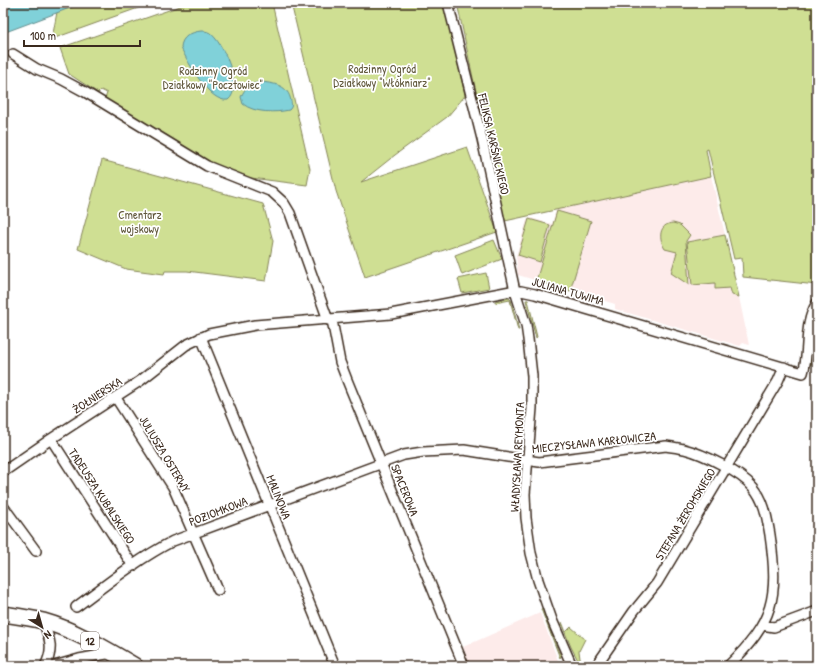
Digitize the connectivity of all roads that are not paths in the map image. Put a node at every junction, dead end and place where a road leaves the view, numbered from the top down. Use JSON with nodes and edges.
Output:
{"nodes":[{"id":1,"x":448,"y":3,"type":"edge"},
{"id":2,"x":13,"y":54,"type":"dead end"},
{"id":3,"x":515,"y":291,"type":"junction"},
{"id":4,"x":817,"y":303,"type":"edge"},
{"id":5,"x":330,"y":320,"type":"junction"},
{"id":6,"x":201,"y":337,"type":"junction"},
{"id":7,"x":784,"y":367,"type":"junction"},
{"id":8,"x":116,"y":398,"type":"junction"},
{"id":9,"x":51,"y":439,"type":"junction"},
{"id":10,"x":528,"y":461,"type":"junction"},
{"id":11,"x":381,"y":463,"type":"junction"},
{"id":12,"x":727,"y":467,"type":"junction"},
{"id":13,"x":3,"y":472,"type":"edge"},
{"id":14,"x":269,"y":505,"type":"junction"},
{"id":15,"x":3,"y":506,"type":"edge"},
{"id":16,"x":194,"y":533,"type":"junction"},
{"id":17,"x":36,"y":551,"type":"dead end"},
{"id":18,"x":133,"y":566,"type":"junction"},
{"id":19,"x":218,"y":590,"type":"dead end"},
{"id":20,"x":76,"y":607,"type":"dead end"},
{"id":21,"x":817,"y":611,"type":"edge"},
{"id":22,"x":3,"y":614,"type":"edge"},
{"id":23,"x":44,"y":621,"type":"junction"},
{"id":24,"x":762,"y":625,"type":"junction"},
{"id":25,"x":112,"y":653,"type":"junction"},
{"id":26,"x":44,"y":666,"type":"edge"},
{"id":27,"x":54,"y":666,"type":"edge"},
{"id":28,"x":135,"y":666,"type":"edge"},
{"id":29,"x":335,"y":666,"type":"edge"},
{"id":30,"x":464,"y":666,"type":"edge"},
{"id":31,"x":572,"y":666,"type":"edge"},
{"id":32,"x":596,"y":666,"type":"edge"},
{"id":33,"x":728,"y":666,"type":"edge"}],
"edges":[{"from":1,"to":3,"type":"street","name":"FELIKSA KARŚNICKIEGO"},
{"from":2,"to":5,"type":"street","name":"SPACEROWA"},
{"from":3,"to":5,"type":"street","name":"JULIANA TUWIMA"},
{"from":3,"to":7,"type":"street","name":"JULIANA TUWIMA"},
{"from":3,"to":10,"type":"street","name":"WŁADYSŁAWA REYMONTA"},
{"from":4,"to":7,"type":"street","name":"JULIANA TUWIMA"},
{"from":5,"to":6,"type":"street","name":"JULIANA TUWIMA"},
{"from":5,"to":11,"type":"street","name":"SPACEROWA"},
{"from":6,"to":8,"type":"street","name":"ŻOŁNIERSKA"},
{"from":6,"to":14,"type":"street","name":"MALINOWA"},
{"from":7,"to":12,"type":"street","name":"STEFANA ŻEROMSKIEGO"},
{"from":8,"to":9,"type":"street","name":"ŻOŁNIERSKA"},
{"from":8,"to":16,"type":"street","name":"JULIUSZA OSTERWY"},
{"from":9,"to":13,"type":"street","name":"ŻOŁNIERSKA"},
{"from":9,"to":18,"type":"street","name":"TADEUSZA KUBALSKIEGO"},
{"from":10,"to":11,"type":"street","name":"MIECZYSŁAWA KARŁOWICZA"},
{"from":10,"to":12,"type":"street","name":"MIECZYSŁAWA KARŁOWICZA"},
{"from":10,"to":31,"type":"street","name":"WŁADYSŁAWA REYMONTA"},
{"from":11,"to":14,"type":"street","name":"POZIOMKOWA"},
{"from":11,"to":30,"type":"street","name":"SPACEROWA"},
{"from":12,"to":24,"type":"street","name":"MIECZYSŁAWA KARŁOWICZA"},
{"from":12,"to":32,"type":"street","name":"STEFANA ŻEROMSKIEGO"},
{"from":14,"to":16,"type":"street","name":"POZIOMKOWA"},
{"from":14,"to":29,"type":"street","name":"MALINOWA"},
{"from":15,"to":17,"type":"street"},
{"from":16,"to":18,"type":"street","name":"POZIOMKOWA"},
{"from":16,"to":19,"type":"street","name":"JULIUSZA OSTERWY"},
{"from":18,"to":20,"type":"street","name":"POZIOMKOWA"},
{"from":21,"to":24,"type":"street"},
{"from":22,"to":23,"type":"main road","number":"12"},
{"from":23,"to":25,"type":"main road","number":"12"},
{"from":23,"to":26,"type":"street"},
{"from":24,"to":33,"type":"street","name":"MIECZYSŁAWA KARŁOWICZA"},
{"from":25,"to":27,"type":"street"},
{"from":25,"to":28,"type":"main road","number":"12"}]}
